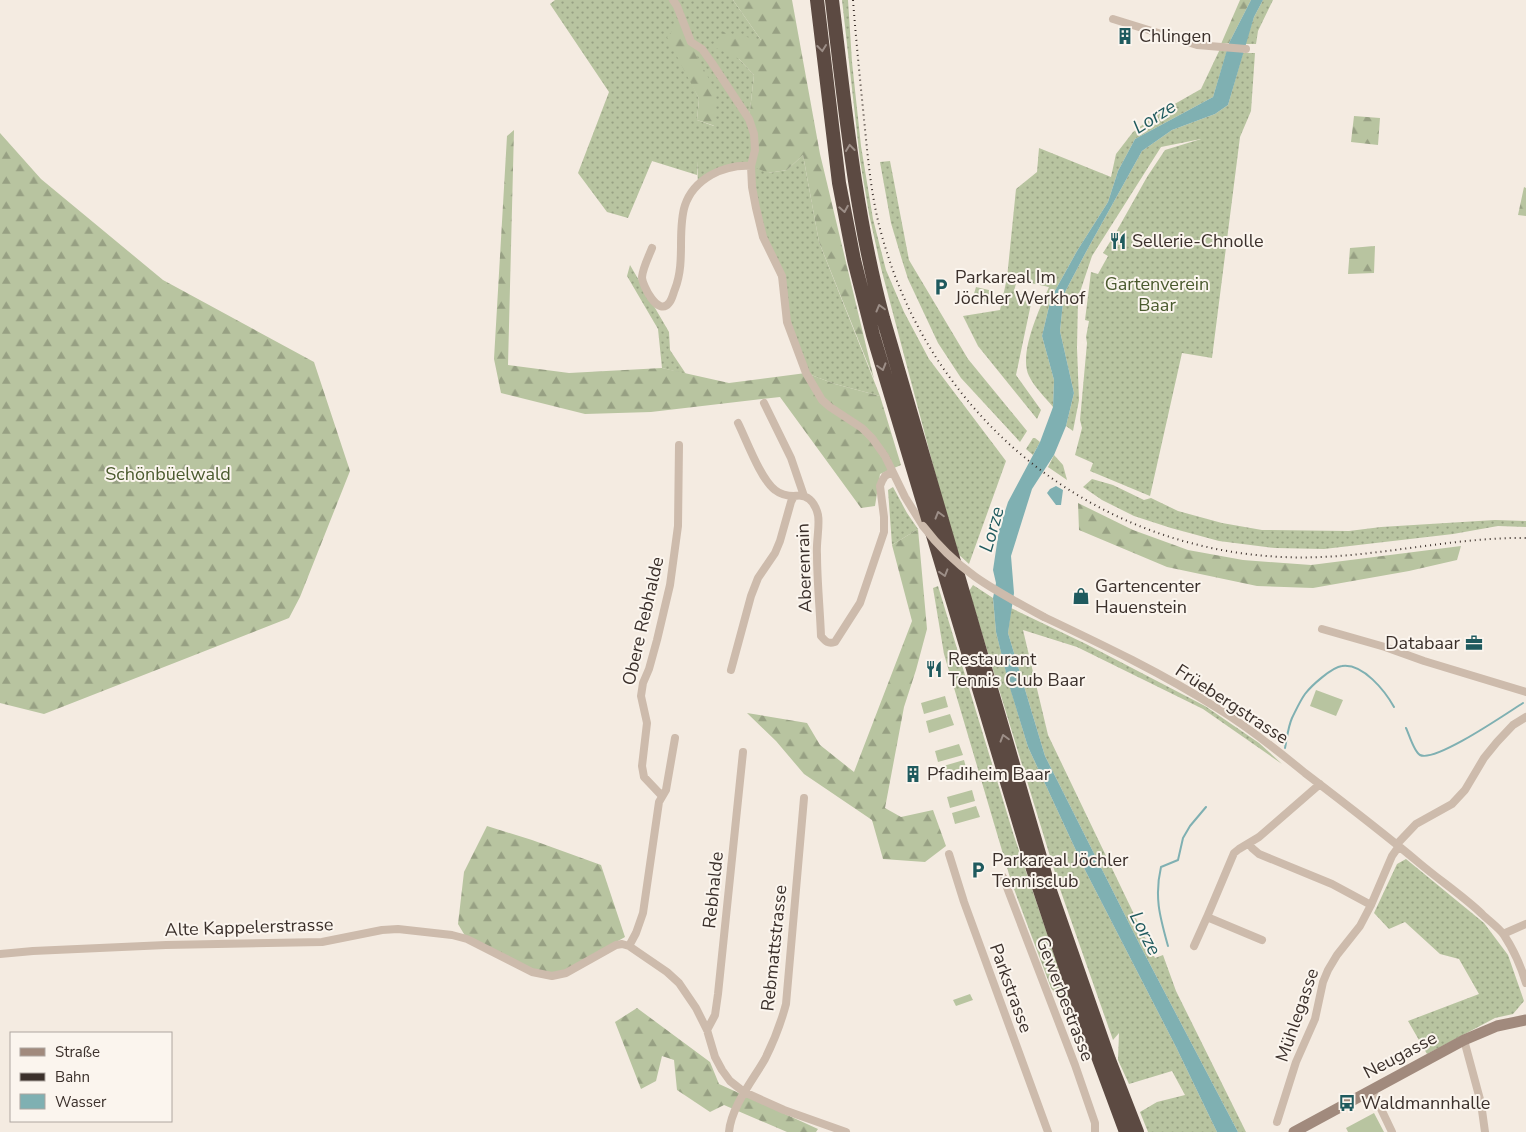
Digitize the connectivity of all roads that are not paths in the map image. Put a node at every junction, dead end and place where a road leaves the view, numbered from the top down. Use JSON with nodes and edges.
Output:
{"nodes":[{"id":1,"x":673,"y":0,"type":"edge"},
{"id":2,"x":817,"y":0,"type":"edge"},
{"id":3,"x":832,"y":0,"type":"edge"},
{"id":4,"x":1112,"y":19,"type":"dead end"},
{"id":5,"x":1246,"y":49,"type":"dead end"},
{"id":6,"x":751,"y":166,"type":"junction"},
{"id":7,"x":652,"y":248,"type":"dead end"},
{"id":8,"x":764,"y":403,"type":"dead end"},
{"id":9,"x":738,"y":423,"type":"dead end"},
{"id":10,"x":679,"y":445,"type":"dead end"},
{"id":11,"x":892,"y":472,"type":"junction"},
{"id":12,"x":794,"y":496,"type":"junction"},
{"id":13,"x":804,"y":496,"type":"junction"},
{"id":14,"x":1322,"y":629,"type":"dead end"},
{"id":15,"x":731,"y":670,"type":"dead end"},
{"id":16,"x":1526,"y":692,"type":"edge"},
{"id":17,"x":1526,"y":717,"type":"edge"},
{"id":18,"x":675,"y":738,"type":"dead end"},
{"id":19,"x":743,"y":752,"type":"dead end"},
{"id":20,"x":1320,"y":784,"type":"junction"},
{"id":21,"x":662,"y":796,"type":"junction"},
{"id":22,"x":804,"y":798,"type":"dead end"},
{"id":23,"x":1249,"y":843,"type":"junction"},
{"id":24,"x":1398,"y":845,"type":"junction"},
{"id":25,"x":949,"y":854,"type":"dead end"},
{"id":26,"x":1003,"y":877,"type":"dead end"},
{"id":27,"x":1371,"y":905,"type":"junction"},
{"id":28,"x":1207,"y":917,"type":"junction"},
{"id":29,"x":1526,"y":924,"type":"edge"},
{"id":30,"x":1503,"y":934,"type":"junction"},
{"id":31,"x":1262,"y":940,"type":"dead end"},
{"id":32,"x":629,"y":946,"type":"junction"},
{"id":33,"x":1194,"y":946,"type":"dead end"},
{"id":34,"x":0,"y":954,"type":"edge"},
{"id":35,"x":1526,"y":983,"type":"edge"},
{"id":36,"x":1526,"y":1020,"type":"edge"},
{"id":37,"x":708,"y":1030,"type":"junction"},
{"id":38,"x":1464,"y":1040,"type":"junction"},
{"id":39,"x":1372,"y":1090,"type":"junction"},
{"id":40,"x":744,"y":1092,"type":"junction"},
{"id":41,"x":1277,"y":1122,"type":"dead end"},
{"id":42,"x":729,"y":1132,"type":"edge"},
{"id":43,"x":846,"y":1132,"type":"edge"},
{"id":44,"x":1048,"y":1132,"type":"edge"},
{"id":45,"x":1095,"y":1132,"type":"edge"},
{"id":46,"x":1126,"y":1132,"type":"edge"},
{"id":47,"x":1138,"y":1132,"type":"edge"},
{"id":48,"x":1294,"y":1132,"type":"edge"},
{"id":49,"x":1392,"y":1132,"type":"edge"},
{"id":50,"x":1485,"y":1132,"type":"edge"}],
"edges":[{"from":1,"to":6,"type":"street","name":"Früebergstrasse"},
{"from":2,"to":46,"type":"highway","one_way":true},
{"from":47,"to":3,"type":"highway","one_way":true},
{"from":4,"to":5,"type":"street"},
{"from":6,"to":7,"type":"street"},
{"from":6,"to":11,"type":"street","name":"Früebergstrasse"},
{"from":8,"to":13,"type":"street"},
{"from":9,"to":12,"type":"street"},
{"from":10,"to":21,"type":"street","name":"Obere Rebhalde"},
{"from":11,"to":13,"type":"street","name":"Aberenrain"},
{"from":11,"to":20,"type":"street","name":"Früebergstrasse","bridge":true},
{"from":12,"to":13,"type":"street"},
{"from":12,"to":15,"type":"street","name":"Aberenrain"},
{"from":14,"to":16,"type":"street"},
{"from":17,"to":24,"type":"street","name":"Mühlegasse"},
{"from":18,"to":21,"type":"street"},
{"from":19,"to":37,"type":"street","name":"Rebhalde"},
{"from":20,"to":23,"type":"street"},
{"from":20,"to":24,"type":"street","name":"Früebergstrasse"},
{"from":21,"to":32,"type":"street"},
{"from":22,"to":40,"type":"street","name":"Rebmattstrasse"},
{"from":23,"to":27,"type":"street"},
{"from":23,"to":28,"type":"street"},
{"from":24,"to":27,"type":"street","name":"Mühlegasse"},
{"from":24,"to":30,"type":"street","name":"Früebergstrasse"},
{"from":25,"to":44,"type":"street","name":"Parkstrasse"},
{"from":26,"to":45,"type":"street","name":"Gewerbestrasse"},
{"from":27,"to":41,"type":"street","name":"Mühlegasse"},
{"from":28,"to":31,"type":"street"},
{"from":28,"to":33,"type":"street"},
{"from":29,"to":30,"type":"street"},
{"from":30,"to":35,"type":"street","name":"Früebergstrasse"},
{"from":32,"to":34,"type":"street","name":"Alte Kappelerstrasse"},
{"from":32,"to":37,"type":"street"},
{"from":36,"to":38,"type":"street","name":"Neugasse"},
{"from":37,"to":40,"type":"street"},
{"from":38,"to":39,"type":"street","name":"Neugasse"},
{"from":38,"to":50,"type":"street"},
{"from":39,"to":48,"type":"street","name":"Neugasse"},
{"from":39,"to":49,"type":"street"},
{"from":40,"to":42,"type":"street","name":"Rebmattstrasse"},
{"from":40,"to":43,"type":"street"}]}
